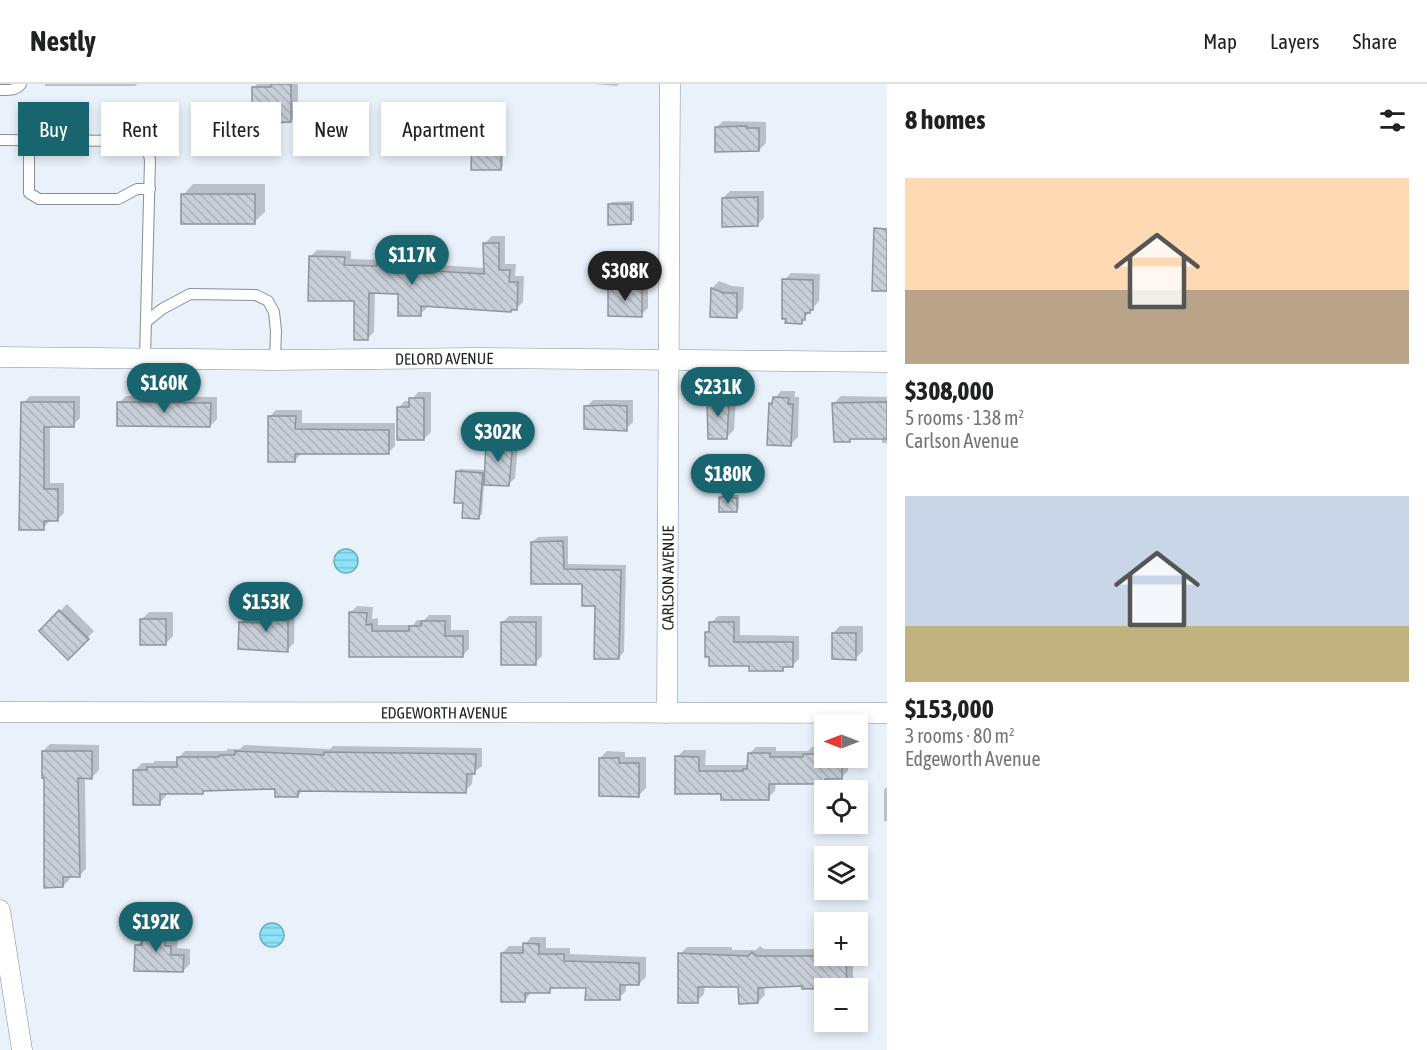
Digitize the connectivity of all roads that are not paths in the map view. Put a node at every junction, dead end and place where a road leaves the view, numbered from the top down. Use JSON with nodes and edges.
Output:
{"nodes":[{"id":1,"x":21,"y":84,"type":"edge"},
{"id":2,"x":670,"y":84,"type":"edge"},
{"id":3,"x":0,"y":90,"type":"edge"},
{"id":4,"x":0,"y":140,"type":"edge"},
{"id":5,"x":18,"y":141,"type":"edge"},
{"id":6,"x":89,"y":141,"type":"edge"},
{"id":7,"x":29,"y":156,"type":"edge"},
{"id":8,"x":150,"y":189,"type":"junction"},
{"id":9,"x":146,"y":322,"type":"junction"},
{"id":10,"x":0,"y":357,"type":"edge"},
{"id":11,"x":145,"y":359,"type":"junction"},
{"id":12,"x":275,"y":360,"type":"junction"},
{"id":13,"x":670,"y":361,"type":"junction"},
{"id":14,"x":887,"y":362,"type":"edge"},
{"id":15,"x":0,"y":712,"type":"edge"},
{"id":16,"x":667,"y":713,"type":"junction"},
{"id":17,"x":887,"y":713,"type":"edge"},
{"id":18,"x":0,"y":910,"type":"edge"},
{"id":19,"x":22,"y":1050,"type":"edge"}],
"edges":[{"from":1,"to":3,"type":"lane"},
{"from":2,"to":13,"type":"street","name":"CARLSON AVENUE"},
{"from":4,"to":5,"type":"lane"},
{"from":6,"to":8,"type":"lane"},
{"from":7,"to":8,"type":"lane"},
{"from":8,"to":9,"type":"lane"},
{"from":9,"to":11,"type":"lane"},
{"from":9,"to":12,"type":"lane"},
{"from":10,"to":11,"type":"street","name":"DELORD AVENUE"},
{"from":11,"to":12,"type":"street","name":"DELORD AVENUE"},
{"from":12,"to":13,"type":"street","name":"DELORD AVENUE"},
{"from":13,"to":14,"type":"street","name":"DELORD AVENUE"},
{"from":13,"to":16,"type":"street","name":"CARLSON AVENUE"},
{"from":15,"to":16,"type":"street","name":"EDGEWORTH AVENUE"},
{"from":16,"to":17,"type":"street","name":"EDGEWORTH AVENUE"},
{"from":18,"to":19,"type":"street"}]}
